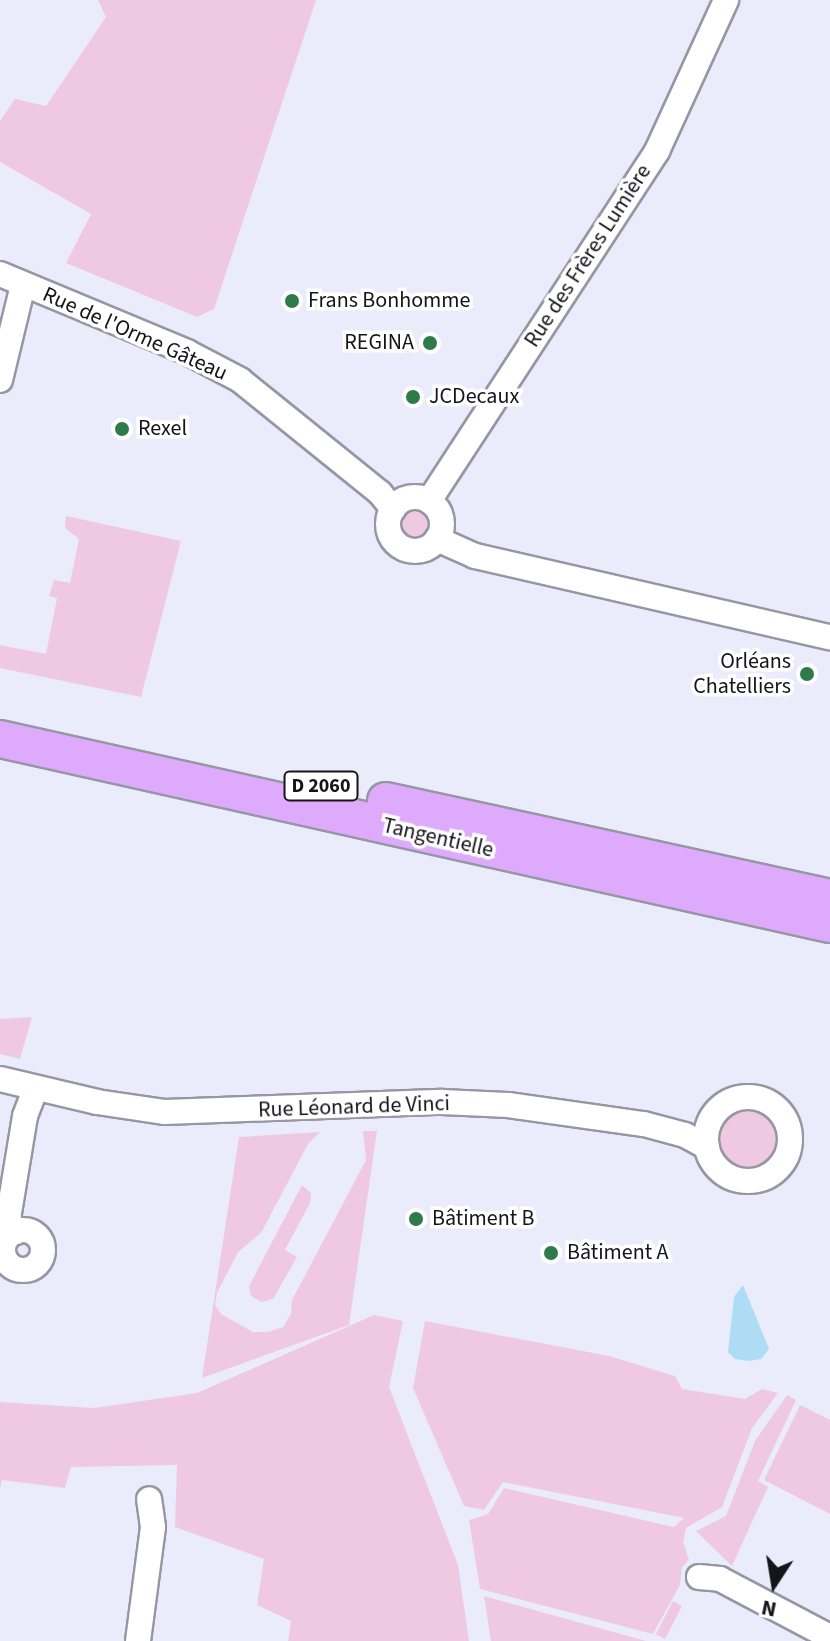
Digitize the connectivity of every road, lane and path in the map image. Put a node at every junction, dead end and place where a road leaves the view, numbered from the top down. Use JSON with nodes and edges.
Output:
{"nodes":[{"id":1,"x":726,"y":0,"type":"edge"},
{"id":2,"x":0,"y":274,"type":"edge"},
{"id":3,"x":23,"y":285,"type":"junction"},
{"id":4,"x":0,"y":380,"type":"edge"},
{"id":5,"x":429,"y":501,"type":"junction"},
{"id":6,"x":393,"y":509,"type":"junction"},
{"id":7,"x":437,"y":539,"type":"junction"},
{"id":8,"x":830,"y":637,"type":"edge"},
{"id":9,"x":0,"y":714,"type":"edge"},
{"id":10,"x":0,"y":739,"type":"edge"},
{"id":11,"x":830,"y":898,"type":"edge"},
{"id":12,"x":830,"y":924,"type":"edge"},
{"id":13,"x":0,"y":1079,"type":"edge"},
{"id":14,"x":36,"y":1088,"type":"junction"},
{"id":15,"x":714,"y":1115,"type":"junction"},
{"id":16,"x":644,"y":1124,"type":"junction"},
{"id":17,"x":707,"y":1147,"type":"junction"},
{"id":18,"x":16,"y":1232,"type":"dead end"},
{"id":19,"x":149,"y":1499,"type":"dead end"},
{"id":20,"x":699,"y":1577,"type":"dead end"},
{"id":21,"x":830,"y":1637,"type":"edge"},
{"id":22,"x":138,"y":1641,"type":"edge"}],
"edges":[{"from":1,"to":5,"type":"street","name":"Rue des Frères Lumière"},
{"from":2,"to":3,"type":"street","name":"Rue de l'Orme Gâteau"},
{"from":3,"to":4,"type":"street","name":"Rue de l'Orme Gâteau"},
{"from":3,"to":6,"type":"street","name":"Rue de l'Orme Gâteau"},
{"from":5,"to":6,"type":"street"},
{"from":5,"to":7,"type":"street"},
{"from":6,"to":7,"type":"street"},
{"from":7,"to":8,"type":"street"},
{"from":9,"to":11,"type":"highway","name":"Tangentielle","number":"D 2060"},
{"from":10,"to":12,"type":"highway","name":"Tangentielle","number":"D 2060"},
{"from":13,"to":14,"type":"street","name":"Rue Léonard de Vinci"},
{"from":14,"to":16,"type":"street","name":"Rue Léonard de Vinci"},
{"from":14,"to":18,"type":"street"},
{"from":15,"to":16,"type":"street","name":"Rue Léonard de Vinci"},
{"from":15,"to":17,"type":"street"},
{"from":15,"to":17,"type":"street","name":"Rue Léonard de Vinci"},
{"from":16,"to":17,"type":"street","name":"Rue Léonard de Vinci"},
{"from":19,"to":22,"type":"street"},
{"from":20,"to":21,"type":"street"}]}
